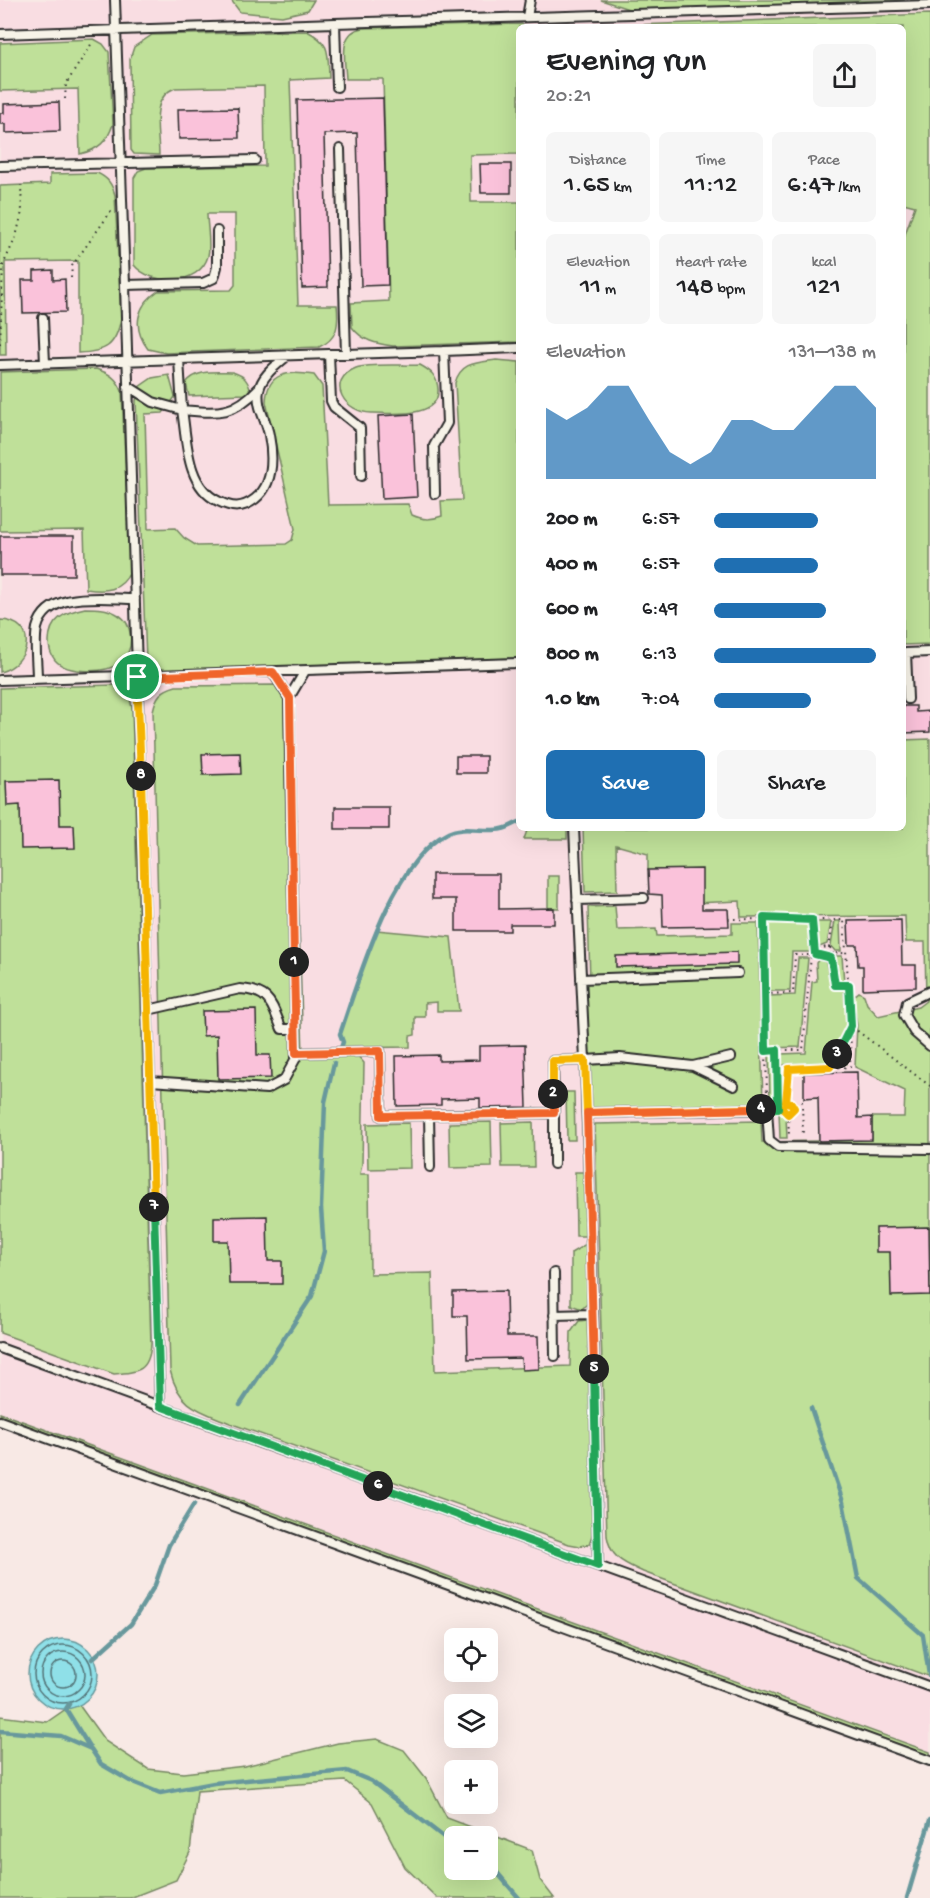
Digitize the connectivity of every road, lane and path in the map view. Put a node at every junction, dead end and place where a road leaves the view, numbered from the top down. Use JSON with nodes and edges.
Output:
{"nodes":[{"id":1,"x":115,"y":0,"type":"edge"},
{"id":2,"x":530,"y":0,"type":"edge"},
{"id":3,"x":930,"y":5,"type":"edge"},
{"id":4,"x":550,"y":16,"type":"junction"},
{"id":5,"x":528,"y":17,"type":"junction"},
{"id":6,"x":335,"y":23,"type":"junction"},
{"id":7,"x":550,"y":24,"type":"edge"},
{"id":8,"x":116,"y":30,"type":"junction"},
{"id":9,"x":98,"y":31,"type":"junction"},
{"id":10,"x":0,"y":34,"type":"edge"},
{"id":11,"x":337,"y":87,"type":"dead end"},
{"id":12,"x":65,"y":99,"type":"dead end"},
{"id":13,"x":340,"y":149,"type":"dead end"},
{"id":14,"x":255,"y":160,"type":"dead end"},
{"id":15,"x":121,"y":163,"type":"junction"},
{"id":16,"x":0,"y":166,"type":"edge"},
{"id":17,"x":21,"y":185,"type":"dead end"},
{"id":18,"x":122,"y":201,"type":"junction"},
{"id":19,"x":217,"y":231,"type":"dead end"},
{"id":20,"x":71,"y":278,"type":"dead end"},
{"id":21,"x":125,"y":285,"type":"junction"},
{"id":22,"x":43,"y":318,"type":"dead end"},
{"id":23,"x":0,"y":344,"type":"edge"},
{"id":24,"x":516,"y":348,"type":"edge"},
{"id":25,"x":444,"y":351,"type":"junction"},
{"id":26,"x":329,"y":354,"type":"junction"},
{"id":27,"x":346,"y":354,"type":"junction"},
{"id":28,"x":288,"y":356,"type":"junction"},
{"id":29,"x":179,"y":359,"type":"junction"},
{"id":30,"x":128,"y":360,"type":"junction"},
{"id":31,"x":45,"y":363,"type":"junction"},
{"id":32,"x":0,"y":365,"type":"edge"},
{"id":33,"x":128,"y":386,"type":"junction"},
{"id":34,"x":259,"y":388,"type":"junction"},
{"id":35,"x":182,"y":410,"type":"junction"},
{"id":36,"x":361,"y":476,"type":"dead end"},
{"id":37,"x":435,"y":494,"type":"dead end"},
{"id":38,"x":135,"y":599,"type":"junction"},
{"id":39,"x":930,"y":652,"type":"edge"},
{"id":40,"x":906,"y":653,"type":"edge"},
{"id":41,"x":516,"y":663,"type":"edge"},
{"id":42,"x":305,"y":671,"type":"junction"},
{"id":43,"x":273,"y":672,"type":"junction"},
{"id":44,"x":906,"y":676,"type":"edge"},
{"id":45,"x":137,"y":677,"type":"junction"},
{"id":46,"x":37,"y":679,"type":"junction"},
{"id":47,"x":0,"y":680,"type":"edge"},
{"id":48,"x":290,"y":698,"type":"junction"},
{"id":49,"x":908,"y":699,"type":"dead end"},
{"id":50,"x":574,"y":831,"type":"edge"},
{"id":51,"x":644,"y":898,"type":"dead end"},
{"id":52,"x":577,"y":900,"type":"junction"},
{"id":53,"x":764,"y":918,"type":"junction"},
{"id":54,"x":728,"y":919,"type":"dead end"},
{"id":55,"x":812,"y":920,"type":"junction"},
{"id":56,"x":834,"y":920,"type":"junction"},
{"id":57,"x":829,"y":948,"type":"junction"},
{"id":58,"x":821,"y":953,"type":"junction"},
{"id":59,"x":833,"y":953,"type":"junction"},
{"id":60,"x":847,"y":953,"type":"junction"},
{"id":61,"x":831,"y":958,"type":"junction"},
{"id":62,"x":738,"y":973,"type":"dead end"},
{"id":63,"x":581,"y":979,"type":"junction"},
{"id":64,"x":849,"y":985,"type":"junction"},
{"id":65,"x":930,"y":991,"type":"edge"},
{"id":66,"x":765,"y":994,"type":"junction"},
{"id":67,"x":148,"y":1010,"type":"junction"},
{"id":68,"x":851,"y":1026,"type":"junction"},
{"id":69,"x":295,"y":1029,"type":"junction"},
{"id":70,"x":930,"y":1046,"type":"edge"},
{"id":71,"x":777,"y":1050,"type":"junction"},
{"id":72,"x":766,"y":1051,"type":"junction"},
{"id":73,"x":296,"y":1053,"type":"junction"},
{"id":74,"x":731,"y":1057,"type":"dead end"},
{"id":75,"x":585,"y":1060,"type":"junction"},
{"id":76,"x":693,"y":1066,"type":"junction"},
{"id":77,"x":830,"y":1067,"type":"junction"},
{"id":78,"x":789,"y":1069,"type":"junction"},
{"id":79,"x":778,"y":1070,"type":"junction"},
{"id":80,"x":150,"y":1081,"type":"junction"},
{"id":81,"x":734,"y":1086,"type":"dead end"},
{"id":82,"x":930,"y":1086,"type":"edge"},
{"id":83,"x":802,"y":1101,"type":"dead end"},
{"id":84,"x":786,"y":1102,"type":"junction"},
{"id":85,"x":780,"y":1108,"type":"junction"},
{"id":86,"x":794,"y":1108,"type":"junction"},
{"id":87,"x":802,"y":1108,"type":"junction"},
{"id":88,"x":767,"y":1109,"type":"junction"},
{"id":89,"x":554,"y":1113,"type":"junction"},
{"id":90,"x":587,"y":1113,"type":"junction"},
{"id":91,"x":788,"y":1114,"type":"junction"},
{"id":92,"x":429,"y":1115,"type":"junction"},
{"id":93,"x":778,"y":1118,"type":"dead end"},
{"id":94,"x":803,"y":1137,"type":"dead end"},
{"id":95,"x":790,"y":1147,"type":"junction"},
{"id":96,"x":930,"y":1149,"type":"edge"},
{"id":97,"x":554,"y":1164,"type":"dead end"},
{"id":98,"x":430,"y":1167,"type":"dead end"},
{"id":99,"x":554,"y":1273,"type":"dead end"},
{"id":100,"x":593,"y":1314,"type":"junction"},
{"id":101,"x":554,"y":1315,"type":"junction"},
{"id":102,"x":0,"y":1348,"type":"edge"},
{"id":103,"x":555,"y":1356,"type":"dead end"},
{"id":104,"x":160,"y":1406,"type":"junction"},
{"id":105,"x":0,"y":1421,"type":"edge"},
{"id":106,"x":598,"y":1566,"type":"junction"},
{"id":107,"x":930,"y":1687,"type":"edge"},
{"id":108,"x":930,"y":1761,"type":"edge"}],
"edges":[{"from":1,"to":8,"type":"lane"},
{"from":2,"to":5,"type":"lane"},
{"from":3,"to":4,"type":"lane"},
{"from":4,"to":5,"type":"lane"},
{"from":4,"to":7,"type":"lane"},
{"from":5,"to":6,"type":"lane"},
{"from":6,"to":8,"type":"lane"},
{"from":6,"to":11,"type":"lane"},
{"from":8,"to":9,"type":"lane"},
{"from":8,"to":15,"type":"lane"},
{"from":9,"to":10,"type":"lane"},
{"from":9,"to":12,"type":"path"},
{"from":13,"to":27,"type":"lane"},
{"from":14,"to":15,"type":"lane"},
{"from":15,"to":16,"type":"lane"},
{"from":15,"to":18,"type":"lane"},
{"from":17,"to":23,"type":"path"},
{"from":18,"to":20,"type":"path"},
{"from":18,"to":21,"type":"lane"},
{"from":19,"to":21,"type":"lane"},
{"from":21,"to":30,"type":"lane"},
{"from":22,"to":31,"type":"lane"},
{"from":24,"to":25,"type":"lane"},
{"from":25,"to":27,"type":"lane"},
{"from":25,"to":37,"type":"lane"},
{"from":26,"to":27,"type":"lane"},
{"from":26,"to":28,"type":"lane"},
{"from":26,"to":36,"type":"lane"},
{"from":28,"to":29,"type":"lane"},
{"from":28,"to":34,"type":"lane"},
{"from":29,"to":30,"type":"lane"},
{"from":29,"to":35,"type":"lane"},
{"from":30,"to":31,"type":"lane"},
{"from":30,"to":33,"type":"lane"},
{"from":31,"to":32,"type":"lane"},
{"from":33,"to":35,"type":"lane"},
{"from":33,"to":38,"type":"lane"},
{"from":34,"to":35,"type":"lane"},
{"from":34,"to":35,"type":"lane"},
{"from":38,"to":45,"type":"lane"},
{"from":38,"to":46,"type":"lane"},
{"from":39,"to":40,"type":"lane"},
{"from":41,"to":42,"type":"lane"},
{"from":42,"to":43,"type":"lane"},
{"from":42,"to":48,"type":"lane"},
{"from":43,"to":45,"type":"lane"},
{"from":43,"to":48,"type":"lane"},
{"from":44,"to":49,"type":"lane"},
{"from":45,"to":46,"type":"lane"},
{"from":45,"to":67,"type":"lane"},
{"from":46,"to":47,"type":"lane"},
{"from":48,"to":69,"type":"lane"},
{"from":50,"to":52,"type":"lane"},
{"from":51,"to":52,"type":"lane"},
{"from":52,"to":63,"type":"lane"},
{"from":53,"to":54,"type":"path"},
{"from":53,"to":55,"type":"path"},
{"from":53,"to":66,"type":"path"},
{"from":55,"to":56,"type":"path"},
{"from":55,"to":58,"type":"path"},
{"from":56,"to":57,"type":"path"},
{"from":56,"to":60,"type":"path"},
{"from":57,"to":58,"type":"path"},
{"from":57,"to":59,"type":"path"},
{"from":58,"to":59,"type":"path"},
{"from":58,"to":61,"type":"path"},
{"from":59,"to":60,"type":"path"},
{"from":59,"to":61,"type":"path"},
{"from":60,"to":64,"type":"path"},
{"from":61,"to":64,"type":"path"},
{"from":62,"to":63,"type":"lane"},
{"from":63,"to":75,"type":"lane"},
{"from":64,"to":68,"type":"path"},
{"from":65,"to":70,"type":"lane"},
{"from":66,"to":71,"type":"path"},
{"from":66,"to":72,"type":"path"},
{"from":67,"to":69,"type":"lane"},
{"from":67,"to":80,"type":"lane"},
{"from":68,"to":77,"type":"path"},
{"from":68,"to":77,"type":"path"},
{"from":68,"to":82,"type":"path"},
{"from":69,"to":73,"type":"lane"},
{"from":71,"to":72,"type":"path"},
{"from":71,"to":79,"type":"path"},
{"from":72,"to":88,"type":"path"},
{"from":73,"to":80,"type":"lane"},
{"from":73,"to":92,"type":"lane"},
{"from":74,"to":76,"type":"lane"},
{"from":75,"to":76,"type":"lane"},
{"from":75,"to":89,"type":"lane"},
{"from":75,"to":90,"type":"lane"},
{"from":76,"to":81,"type":"lane"},
{"from":77,"to":78,"type":"path"},
{"from":78,"to":79,"type":"path"},
{"from":78,"to":84,"type":"path"},
{"from":79,"to":85,"type":"path"},
{"from":80,"to":104,"type":"lane"},
{"from":83,"to":87,"type":"path"},
{"from":84,"to":85,"type":"path"},
{"from":84,"to":86,"type":"path"},
{"from":85,"to":86,"type":"path"},
{"from":85,"to":91,"type":"path"},
{"from":85,"to":93,"type":"path"},
{"from":86,"to":87,"type":"path"},
{"from":86,"to":91,"type":"path"},
{"from":87,"to":94,"type":"path"},
{"from":88,"to":90,"type":"lane"},
{"from":88,"to":95,"type":"lane"},
{"from":89,"to":92,"type":"lane"},
{"from":89,"to":97,"type":"lane"},
{"from":90,"to":100,"type":"lane"},
{"from":91,"to":95,"type":"path"},
{"from":92,"to":98,"type":"lane"},
{"from":95,"to":96,"type":"lane"},
{"from":99,"to":101,"type":"lane"},
{"from":100,"to":101,"type":"lane"},
{"from":100,"to":106,"type":"lane"},
{"from":101,"to":103,"type":"lane"},
{"from":102,"to":104,"type":"lane"},
{"from":104,"to":106,"type":"lane"},
{"from":105,"to":108,"type":"lane"},
{"from":106,"to":107,"type":"lane"}]}
